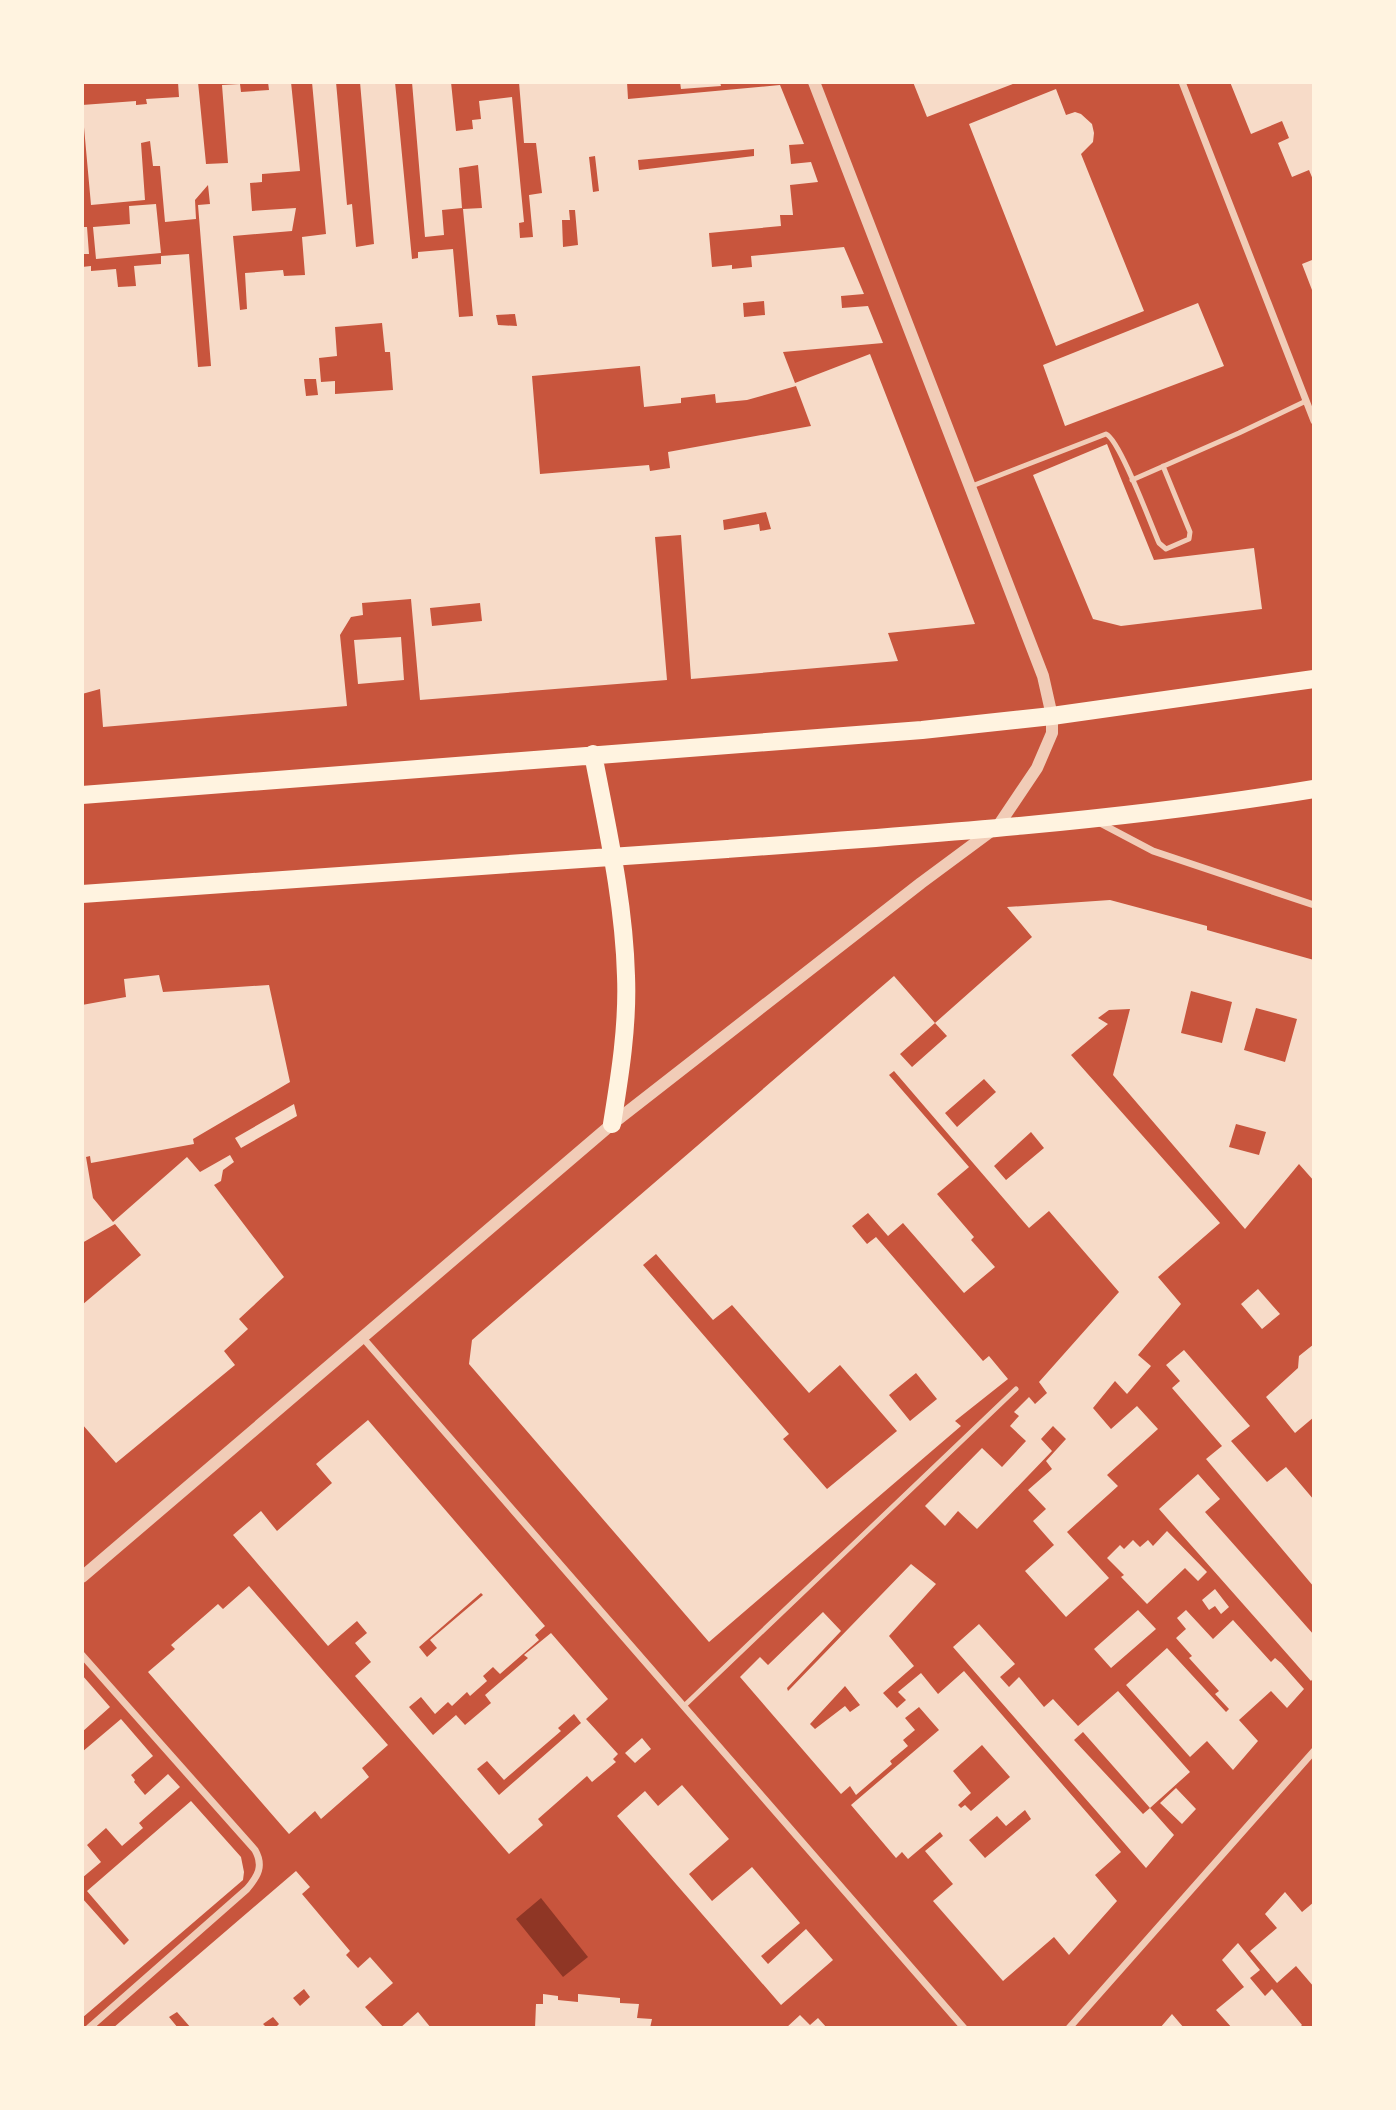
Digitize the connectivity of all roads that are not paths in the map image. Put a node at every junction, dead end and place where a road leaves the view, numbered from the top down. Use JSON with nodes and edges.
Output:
{"nodes":[{"id":1,"x":814,"y":82,"type":"edge"},
{"id":2,"x":1182,"y":82,"type":"edge"},
{"id":3,"x":1306,"y":401,"type":"junction"},
{"id":4,"x":1314,"y":421,"type":"edge"},
{"id":5,"x":1163,"y":467,"type":"junction"},
{"id":6,"x":1132,"y":480,"type":"junction"},
{"id":7,"x":971,"y":486,"type":"junction"},
{"id":8,"x":1314,"y":679,"type":"edge"},
{"id":9,"x":1052,"y":716,"type":"junction"},
{"id":10,"x":593,"y":754,"type":"junction"},
{"id":11,"x":1314,"y":789,"type":"edge"},
{"id":12,"x":82,"y":795,"type":"edge"},
{"id":13,"x":1093,"y":819,"type":"junction"},
{"id":14,"x":998,"y":827,"type":"junction"},
{"id":15,"x":612,"y":857,"type":"junction"},
{"id":16,"x":82,"y":894,"type":"edge"},
{"id":17,"x":1314,"y":905,"type":"edge"},
{"id":18,"x":612,"y":1124,"type":"junction"},
{"id":19,"x":363,"y":1338,"type":"junction"},
{"id":20,"x":1016,"y":1389,"type":"dead end"},
{"id":21,"x":82,"y":1577,"type":"edge"},
{"id":22,"x":82,"y":1655,"type":"edge"},
{"id":23,"x":684,"y":1706,"type":"junction"},
{"id":24,"x":1314,"y":1751,"type":"edge"},
{"id":25,"x":89,"y":2028,"type":"edge"},
{"id":26,"x":964,"y":2028,"type":"edge"},
{"id":27,"x":1069,"y":2028,"type":"edge"}],
"edges":[{"from":1,"to":7,"type":"street"},
{"from":2,"to":3,"type":"street"},
{"from":3,"to":4,"type":"street"},
{"from":3,"to":5,"type":"lane"},
{"from":5,"to":6,"type":"lane"},
{"from":5,"to":6,"type":"lane"},
{"from":6,"to":7,"type":"lane"},
{"from":7,"to":9,"type":"street"},
{"from":8,"to":9,"type":"main road"},
{"from":9,"to":10,"type":"main road"},
{"from":9,"to":14,"type":"street"},
{"from":10,"to":12,"type":"main road"},
{"from":10,"to":15,"type":"main road"},
{"from":11,"to":13,"type":"main road"},
{"from":13,"to":14,"type":"main road"},
{"from":13,"to":17,"type":"street"},
{"from":14,"to":15,"type":"main road"},
{"from":14,"to":18,"type":"street"},
{"from":15,"to":16,"type":"main road"},
{"from":15,"to":18,"type":"main road"},
{"from":18,"to":19,"type":"street"},
{"from":19,"to":21,"type":"street"},
{"from":19,"to":23,"type":"street"},
{"from":20,"to":23,"type":"lane"},
{"from":22,"to":25,"type":"street"},
{"from":23,"to":26,"type":"street"},
{"from":24,"to":27,"type":"street"}]}
